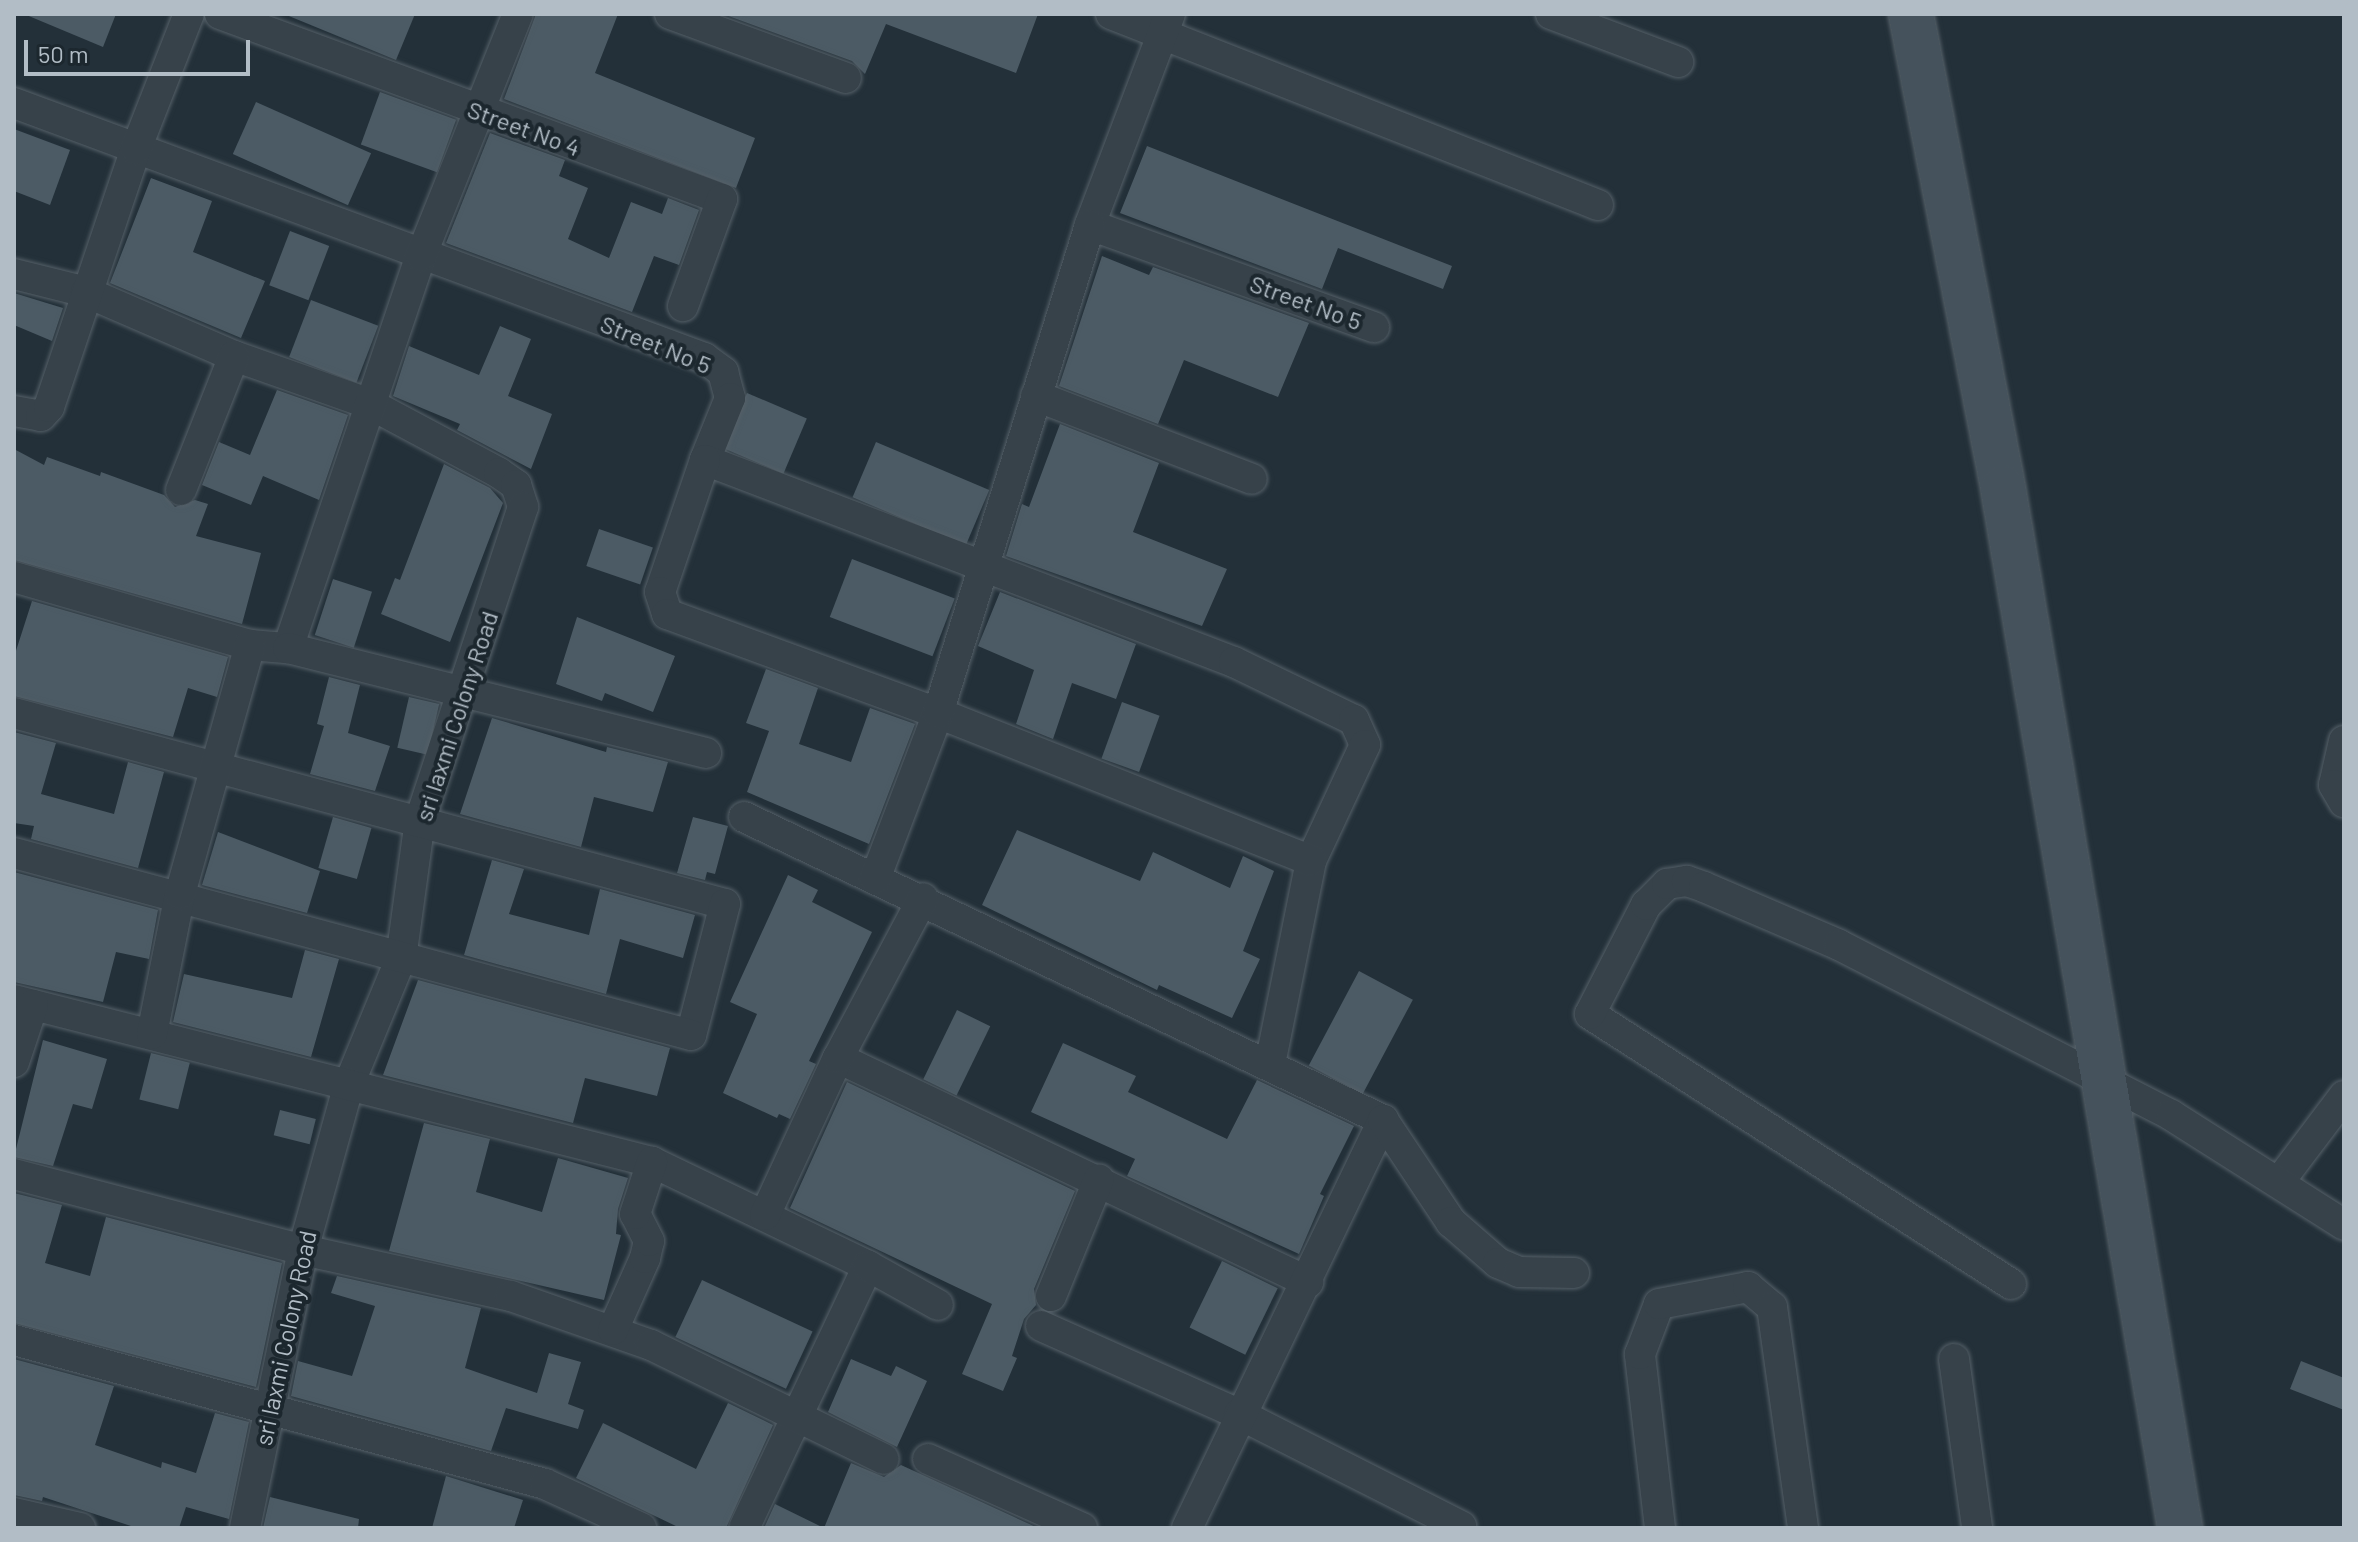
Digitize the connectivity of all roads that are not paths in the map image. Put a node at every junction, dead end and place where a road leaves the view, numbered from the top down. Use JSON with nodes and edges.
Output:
{"nodes":[{"id":1,"x":189,"y":14,"type":"edge"},
{"id":2,"x":220,"y":14,"type":"edge"},
{"id":3,"x":518,"y":14,"type":"edge"},
{"id":4,"x":670,"y":14,"type":"edge"},
{"id":5,"x":1111,"y":14,"type":"edge"},
{"id":6,"x":1551,"y":14,"type":"edge"},
{"id":7,"x":1911,"y":14,"type":"edge"},
{"id":8,"x":1167,"y":23,"type":"edge"},
{"id":9,"x":1678,"y":62,"type":"dead end"},
{"id":10,"x":846,"y":78,"type":"dead end"},
{"id":11,"x":14,"y":103,"type":"edge"},
{"id":12,"x":478,"y":112,"type":"junction"},
{"id":13,"x":136,"y":149,"type":"junction"},
{"id":14,"x":1598,"y":205,"type":"dead end"},
{"id":15,"x":1090,"y":225,"type":"junction"},
{"id":16,"x":421,"y":256,"type":"junction"},
{"id":17,"x":14,"y":274,"type":"edge"},
{"id":18,"x":86,"y":292,"type":"junction"},
{"id":19,"x":683,"y":306,"type":"dead end"},
{"id":20,"x":1374,"y":327,"type":"dead end"},
{"id":21,"x":234,"y":356,"type":"junction"},
{"id":22,"x":1036,"y":396,"type":"junction"},
{"id":23,"x":370,"y":404,"type":"junction"},
{"id":24,"x":14,"y":411,"type":"edge"},
{"id":25,"x":705,"y":460,"type":"junction"},
{"id":26,"x":1252,"y":479,"type":"dead end"},
{"id":27,"x":181,"y":490,"type":"dead end"},
{"id":28,"x":985,"y":566,"type":"junction"},
{"id":29,"x":14,"y":577,"type":"edge"},
{"id":30,"x":250,"y":645,"type":"junction"},
{"id":31,"x":288,"y":648,"type":"junction"},
{"id":32,"x":467,"y":690,"type":"junction"},
{"id":33,"x":14,"y":713,"type":"edge"},
{"id":34,"x":938,"y":713,"type":"junction"},
{"id":35,"x":2344,"y":741,"type":"edge"},
{"id":36,"x":706,"y":753,"type":"dead end"},
{"id":37,"x":213,"y":763,"type":"junction"},
{"id":38,"x":2344,"y":802,"type":"edge"},
{"id":39,"x":744,"y":817,"type":"dead end"},
{"id":40,"x":420,"y":820,"type":"junction"},
{"id":41,"x":14,"y":853,"type":"edge"},
{"id":42,"x":1311,"y":861,"type":"junction"},
{"id":43,"x":875,"y":879,"type":"junction"},
{"id":44,"x":180,"y":894,"type":"junction"},
{"id":45,"x":923,"y":898,"type":"junction"},
{"id":46,"x":401,"y":958,"type":"junction"},
{"id":47,"x":24,"y":1002,"type":"edge"},
{"id":48,"x":152,"y":1034,"type":"junction"},
{"id":49,"x":838,"y":1058,"type":"junction"},
{"id":50,"x":14,"y":1062,"type":"edge"},
{"id":51,"x":1270,"y":1065,"type":"junction"},
{"id":52,"x":2103,"y":1083,"type":"junction"},
{"id":53,"x":349,"y":1084,"type":"junction"},
{"id":54,"x":2344,"y":1096,"type":"edge"},
{"id":55,"x":1383,"y":1120,"type":"junction"},
{"id":56,"x":652,"y":1162,"type":"junction"},
{"id":57,"x":14,"y":1174,"type":"edge"},
{"id":58,"x":1099,"y":1179,"type":"junction"},
{"id":59,"x":2279,"y":1182,"type":"junction"},
{"id":60,"x":765,"y":1215,"type":"junction"},
{"id":61,"x":2344,"y":1225,"type":"edge"},
{"id":62,"x":303,"y":1250,"type":"junction"},
{"id":63,"x":868,"y":1266,"type":"junction"},
{"id":64,"x":1574,"y":1273,"type":"dead end"},
{"id":65,"x":1308,"y":1282,"type":"junction"},
{"id":66,"x":2011,"y":1284,"type":"dead end"},
{"id":67,"x":1051,"y":1296,"type":"dead end"},
{"id":68,"x":938,"y":1305,"type":"dead end"},
{"id":69,"x":1041,"y":1326,"type":"dead end"},
{"id":70,"x":613,"y":1330,"type":"junction"},
{"id":71,"x":14,"y":1340,"type":"edge"},
{"id":72,"x":1954,"y":1359,"type":"dead end"},
{"id":73,"x":270,"y":1410,"type":"junction"},
{"id":74,"x":1239,"y":1414,"type":"junction"},
{"id":75,"x":799,"y":1420,"type":"junction"},
{"id":76,"x":884,"y":1459,"type":"dead end"},
{"id":77,"x":928,"y":1459,"type":"dead end"},
{"id":78,"x":14,"y":1513,"type":"edge"},
{"id":79,"x":1461,"y":1526,"type":"dead end"},
{"id":80,"x":80,"y":1528,"type":"edge"},
{"id":81,"x":245,"y":1528,"type":"edge"},
{"id":82,"x":641,"y":1528,"type":"edge"},
{"id":83,"x":744,"y":1528,"type":"edge"},
{"id":84,"x":1082,"y":1528,"type":"edge"},
{"id":85,"x":1187,"y":1528,"type":"edge"},
{"id":86,"x":1660,"y":1528,"type":"edge"},
{"id":87,"x":1803,"y":1528,"type":"edge"},
{"id":88,"x":1977,"y":1528,"type":"edge"},
{"id":89,"x":2180,"y":1528,"type":"edge"}],
"edges":[{"from":1,"to":13,"type":"street"},
{"from":2,"to":12,"type":"street","name":"Street No 4"},
{"from":3,"to":12,"type":"street"},
{"from":4,"to":10,"type":"street"},
{"from":5,"to":8,"type":"street"},
{"from":6,"to":9,"type":"street"},
{"from":7,"to":52,"type":"street"},
{"from":8,"to":14,"type":"street"},
{"from":8,"to":15,"type":"street"},
{"from":11,"to":13,"type":"street","name":"Street No 5"},
{"from":12,"to":16,"type":"street"},
{"from":12,"to":19,"type":"street","name":"Street No 4"},
{"from":13,"to":16,"type":"street","name":"Street No 5"},
{"from":13,"to":18,"type":"street"},
{"from":15,"to":20,"type":"street","name":"Street No 5"},
{"from":15,"to":22,"type":"street"},
{"from":16,"to":23,"type":"street"},
{"from":16,"to":25,"type":"street","name":"Street No 5"},
{"from":17,"to":18,"type":"street","name":"sri laxmi Colony Road"},
{"from":18,"to":21,"type":"street","name":"sri laxmi Colony Road"},
{"from":18,"to":24,"type":"street"},
{"from":21,"to":23,"type":"street","name":"sri laxmi Colony Road"},
{"from":21,"to":27,"type":"street"},
{"from":22,"to":26,"type":"street"},
{"from":22,"to":28,"type":"street"},
{"from":23,"to":31,"type":"street"},
{"from":23,"to":32,"type":"street","name":"sri laxmi Colony Road"},
{"from":25,"to":28,"type":"street"},
{"from":25,"to":34,"type":"street","name":"Street No 5"},
{"from":28,"to":34,"type":"street"},
{"from":28,"to":42,"type":"street"},
{"from":29,"to":30,"type":"street"},
{"from":30,"to":31,"type":"street"},
{"from":30,"to":37,"type":"street"},
{"from":31,"to":32,"type":"street"},
{"from":32,"to":36,"type":"street"},
{"from":32,"to":40,"type":"street","name":"sri laxmi Colony Road"},
{"from":33,"to":37,"type":"street"},
{"from":34,"to":42,"type":"street"},
{"from":34,"to":43,"type":"street"},
{"from":35,"to":38,"type":"street"},
{"from":37,"to":40,"type":"street"},
{"from":37,"to":44,"type":"street"},
{"from":39,"to":43,"type":"street"},
{"from":40,"to":46,"type":"street","name":"sri laxmi Colony Road"},
{"from":40,"to":46,"type":"street"},
{"from":41,"to":44,"type":"street"},
{"from":42,"to":51,"type":"street"},
{"from":43,"to":45,"type":"street"},
{"from":44,"to":46,"type":"street"},
{"from":44,"to":48,"type":"street"},
{"from":45,"to":49,"type":"street"},
{"from":45,"to":51,"type":"street"},
{"from":46,"to":53,"type":"street","name":"sri laxmi Colony Road"},
{"from":47,"to":48,"type":"street"},
{"from":47,"to":50,"type":"street"},
{"from":48,"to":53,"type":"street"},
{"from":49,"to":58,"type":"street"},
{"from":49,"to":60,"type":"street"},
{"from":51,"to":55,"type":"street"},
{"from":52,"to":59,"type":"street"},
{"from":52,"to":66,"type":"street"},
{"from":52,"to":89,"type":"street"},
{"from":53,"to":56,"type":"street"},
{"from":53,"to":62,"type":"street","name":"sri laxmi Colony Road"},
{"from":54,"to":59,"type":"street"},
{"from":55,"to":64,"type":"street"},
{"from":55,"to":65,"type":"street"},
{"from":56,"to":60,"type":"street"},
{"from":56,"to":70,"type":"street"},
{"from":57,"to":62,"type":"street"},
{"from":58,"to":65,"type":"street"},
{"from":58,"to":67,"type":"street"},
{"from":59,"to":61,"type":"street"},
{"from":60,"to":63,"type":"street"},
{"from":62,"to":70,"type":"street"},
{"from":62,"to":73,"type":"street","name":"sri laxmi Colony Road"},
{"from":63,"to":68,"type":"street"},
{"from":63,"to":75,"type":"street"},
{"from":65,"to":74,"type":"street"},
{"from":69,"to":74,"type":"street"},
{"from":70,"to":75,"type":"street"},
{"from":71,"to":73,"type":"street"},
{"from":72,"to":88,"type":"street"},
{"from":73,"to":81,"type":"street","name":"sri laxmi Colony Road"},
{"from":73,"to":82,"type":"street"},
{"from":74,"to":79,"type":"street"},
{"from":74,"to":85,"type":"street"},
{"from":75,"to":76,"type":"street"},
{"from":75,"to":83,"type":"street"},
{"from":77,"to":84,"type":"street"},
{"from":78,"to":80,"type":"street"},
{"from":86,"to":87,"type":"street"}]}
